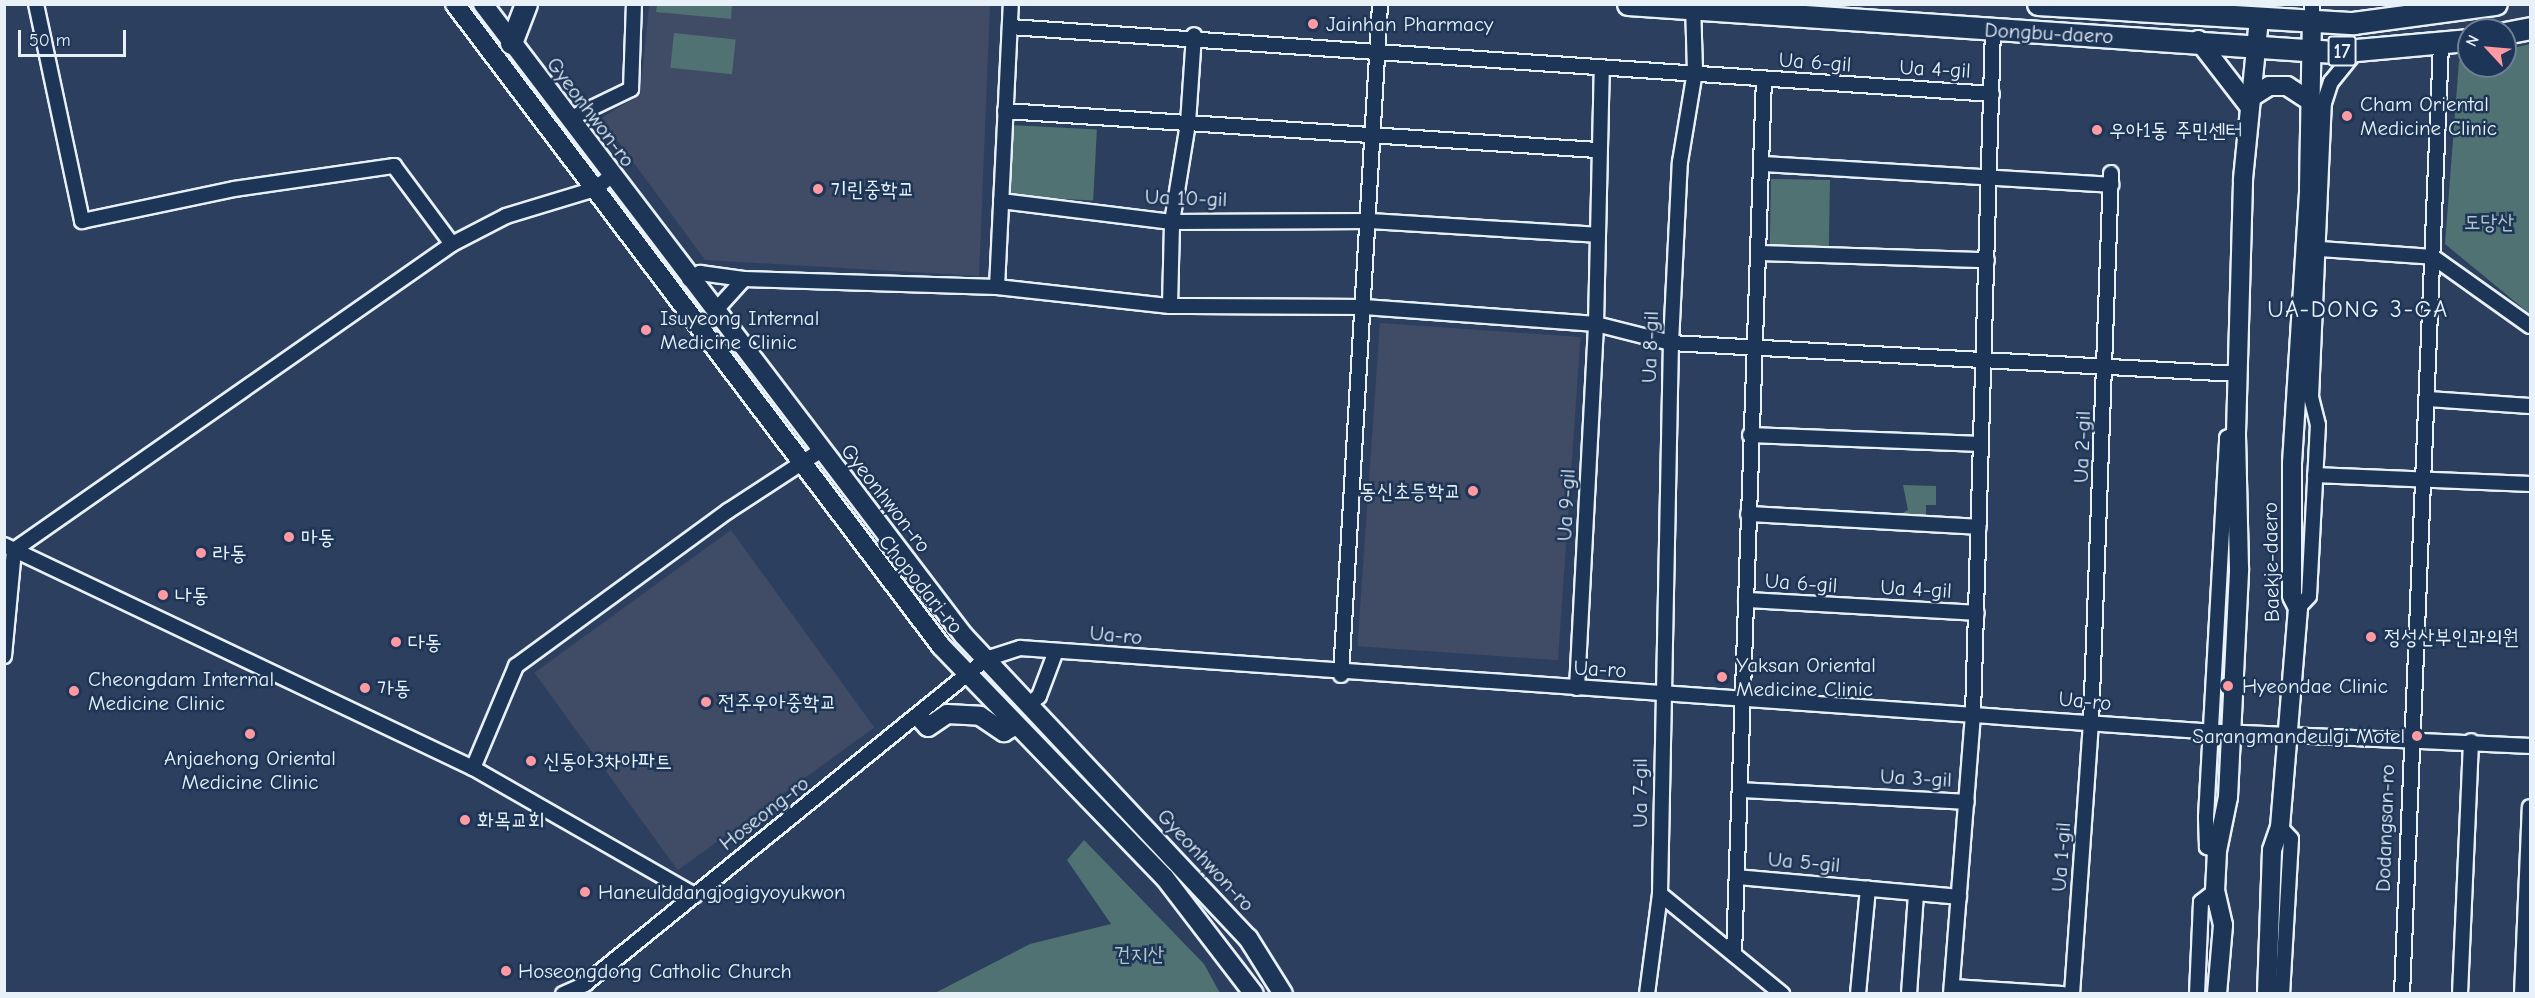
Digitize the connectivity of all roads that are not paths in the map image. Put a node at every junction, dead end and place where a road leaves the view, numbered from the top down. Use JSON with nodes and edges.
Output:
{"nodes":[{"id":1,"x":36,"y":4,"type":"edge"},
{"id":2,"x":455,"y":4,"type":"edge"},
{"id":3,"x":483,"y":4,"type":"edge"},
{"id":4,"x":526,"y":4,"type":"edge"},
{"id":5,"x":634,"y":4,"type":"edge"},
{"id":6,"x":1011,"y":4,"type":"edge"},
{"id":7,"x":1380,"y":4,"type":"edge"},
{"id":8,"x":1628,"y":4,"type":"edge"},
{"id":9,"x":2038,"y":4,"type":"edge"},
{"id":10,"x":2496,"y":4,"type":"edge"},
{"id":11,"x":1693,"y":7,"type":"edge"},
{"id":12,"x":2217,"y":9,"type":"edge"},
{"id":13,"x":2259,"y":11,"type":"edge"},
{"id":14,"x":2312,"y":13,"type":"edge"},
{"id":15,"x":1010,"y":27,"type":"junction"},
{"id":16,"x":1993,"y":30,"type":"junction"},
{"id":17,"x":1194,"y":35,"type":"junction"},
{"id":18,"x":2198,"y":40,"type":"junction"},
{"id":19,"x":2457,"y":42,"type":"edge"},
{"id":20,"x":511,"y":43,"type":"junction"},
{"id":21,"x":2256,"y":45,"type":"junction"},
{"id":22,"x":2441,"y":45,"type":"junction"},
{"id":23,"x":1380,"y":48,"type":"junction"},
{"id":24,"x":2312,"y":50,"type":"junction"},
{"id":25,"x":2357,"y":50,"type":"junction"},
{"id":26,"x":1602,"y":67,"type":"junction"},
{"id":27,"x":1695,"y":71,"type":"junction"},
{"id":28,"x":1764,"y":79,"type":"junction"},
{"id":29,"x":1876,"y":87,"type":"joint"},
{"id":30,"x":1992,"y":94,"type":"junction"},
{"id":31,"x":2249,"y":102,"type":"junction"},
{"id":32,"x":2312,"y":102,"type":"junction"},
{"id":33,"x":1005,"y":111,"type":"junction"},
{"id":34,"x":569,"y":119,"type":"junction"},
{"id":35,"x":1188,"y":123,"type":"junction"},
{"id":36,"x":1374,"y":136,"type":"junction"},
{"id":37,"x":1598,"y":150,"type":"junction"},
{"id":38,"x":1762,"y":165,"type":"junction"},
{"id":39,"x":2325,"y":165,"type":"junction"},
{"id":40,"x":611,"y":176,"type":"junction"},
{"id":41,"x":1989,"y":177,"type":"junction"},
{"id":42,"x":595,"y":189,"type":"junction"},
{"id":43,"x":2308,"y":191,"type":"junction"},
{"id":44,"x":1001,"y":201,"type":"junction"},
{"id":45,"x":2322,"y":216,"type":"junction"},
{"id":46,"x":1371,"y":221,"type":"junction"},
{"id":47,"x":1172,"y":222,"type":"junction"},
{"id":48,"x":1597,"y":235,"type":"junction"},
{"id":49,"x":452,"y":244,"type":"junction"},
{"id":50,"x":2320,"y":249,"type":"junction"},
{"id":51,"x":1759,"y":253,"type":"junction"},
{"id":52,"x":2433,"y":256,"type":"junction"},
{"id":53,"x":1987,"y":260,"type":"junction"},
{"id":54,"x":689,"y":279,"type":"junction"},
{"id":55,"x":744,"y":279,"type":"junction"},
{"id":56,"x":996,"y":287,"type":"junction"},
{"id":57,"x":1170,"y":306,"type":"junction"},
{"id":58,"x":1364,"y":307,"type":"junction"},
{"id":59,"x":715,"y":310,"type":"junction"},
{"id":60,"x":1596,"y":324,"type":"junction"},
{"id":61,"x":2530,"y":326,"type":"edge"},
{"id":62,"x":1671,"y":343,"type":"junction"},
{"id":63,"x":2314,"y":347,"type":"junction"},
{"id":64,"x":1752,"y":348,"type":"junction"},
{"id":65,"x":1984,"y":360,"type":"junction"},
{"id":66,"x":2106,"y":364,"type":"junction"},
{"id":67,"x":2298,"y":370,"type":"junction"},
{"id":68,"x":2238,"y":374,"type":"junction"},
{"id":69,"x":2311,"y":397,"type":"junction"},
{"id":70,"x":2428,"y":399,"type":"junction"},
{"id":71,"x":2530,"y":406,"type":"edge"},
{"id":72,"x":2236,"y":433,"type":"junction"},
{"id":73,"x":1750,"y":435,"type":"junction"},
{"id":74,"x":1981,"y":444,"type":"junction"},
{"id":75,"x":820,"y":452,"type":"junction"},
{"id":76,"x":800,"y":465,"type":"junction"},
{"id":77,"x":2315,"y":475,"type":"junction"},
{"id":78,"x":2426,"y":481,"type":"junction"},
{"id":79,"x":2530,"y":484,"type":"edge"},
{"id":80,"x":1748,"y":514,"type":"junction"},
{"id":81,"x":1979,"y":527,"type":"junction"},
{"id":82,"x":9,"y":547,"type":"edge"},
{"id":83,"x":1746,"y":600,"type":"junction"},
{"id":84,"x":1853,"y":608,"type":"joint"},
{"id":85,"x":2298,"y":608,"type":"junction"},
{"id":86,"x":1977,"y":613,"type":"junction"},
{"id":87,"x":1056,"y":651,"type":"junction"},
{"id":88,"x":4,"y":656,"type":"edge"},
{"id":89,"x":986,"y":659,"type":"junction"},
{"id":90,"x":968,"y":675,"type":"junction"},
{"id":91,"x":1341,"y":675,"type":"junction"},
{"id":92,"x":1577,"y":688,"type":"junction"},
{"id":93,"x":1662,"y":693,"type":"junction"},
{"id":94,"x":1741,"y":695,"type":"junction"},
{"id":95,"x":1028,"y":705,"type":"junction"},
{"id":96,"x":1972,"y":714,"type":"junction"},
{"id":97,"x":920,"y":717,"type":"junction"},
{"id":98,"x":2091,"y":724,"type":"junction"},
{"id":99,"x":1016,"y":726,"type":"junction"},
{"id":100,"x":2213,"y":732,"type":"junction"},
{"id":101,"x":2232,"y":732,"type":"junction"},
{"id":102,"x":2288,"y":732,"type":"junction"},
{"id":103,"x":2410,"y":740,"type":"junction"},
{"id":104,"x":2471,"y":741,"type":"junction"},
{"id":105,"x":2530,"y":746,"type":"edge"},
{"id":106,"x":473,"y":768,"type":"junction"},
{"id":107,"x":1740,"y":790,"type":"junction"},
{"id":108,"x":1966,"y":802,"type":"junction"},
{"id":109,"x":2530,"y":808,"type":"edge"},
{"id":110,"x":2280,"y":827,"type":"junction"},
{"id":111,"x":2217,"y":851,"type":"junction"},
{"id":112,"x":2529,"y":855,"type":"edge"},
{"id":113,"x":1737,"y":877,"type":"junction"},
{"id":114,"x":1868,"y":888,"type":"junction"},
{"id":115,"x":2215,"y":891,"type":"junction"},
{"id":116,"x":1916,"y":893,"type":"junction"},
{"id":117,"x":695,"y":894,"type":"junction"},
{"id":118,"x":1660,"y":894,"type":"junction"},
{"id":119,"x":1959,"y":897,"type":"junction"},
{"id":120,"x":2528,"y":931,"type":"edge"},
{"id":121,"x":1734,"y":954,"type":"junction"},
{"id":122,"x":1952,"y":990,"type":"edge"},
{"id":123,"x":563,"y":993,"type":"edge"},
{"id":124,"x":1254,"y":993,"type":"edge"},
{"id":125,"x":1283,"y":993,"type":"edge"},
{"id":126,"x":1647,"y":993,"type":"edge"},
{"id":127,"x":1782,"y":993,"type":"edge"},
{"id":128,"x":1858,"y":993,"type":"edge"},
{"id":129,"x":1909,"y":993,"type":"edge"},
{"id":130,"x":2062,"y":993,"type":"edge"},
{"id":131,"x":2072,"y":993,"type":"edge"},
{"id":132,"x":2197,"y":993,"type":"edge"},
{"id":133,"x":2217,"y":993,"type":"edge"},
{"id":134,"x":2267,"y":993,"type":"edge"},
{"id":135,"x":2282,"y":993,"type":"edge"},
{"id":136,"x":2402,"y":993,"type":"edge"},
{"id":137,"x":2460,"y":993,"type":"edge"},
{"id":138,"x":2522,"y":993,"type":"edge"}],
"edges":[{"from":1,"to":49,"type":"street"},
{"from":2,"to":42,"type":"street","name":"Chopodari-ro"},
{"from":3,"to":20,"type":"street","name":"Gyeonhwon-ro"},
{"from":4,"to":20,"type":"main road"},
{"from":5,"to":34,"type":"street"},
{"from":6,"to":15,"type":"street"},
{"from":7,"to":23,"type":"street"},
{"from":8,"to":11,"type":"main road","name":"Dongbu-daero","number":"17"},
{"from":9,"to":12,"type":"main road","name":"Dongbu-daero","number":"17"},
{"from":10,"to":14,"type":"main road","name":"Dongbu-daero","number":"17"},
{"from":11,"to":16,"type":"main road","name":"Dongbu-daero","number":"17"},
{"from":11,"to":27,"type":"street","name":"Ua 8-gil"},
{"from":12,"to":13,"type":"main road","name":"Dongbu-daero","number":"17"},
{"from":13,"to":14,"type":"main road","name":"Dongbu-daero","number":"17"},
{"from":13,"to":21,"type":"street","name":"Baekje-daero"},
{"from":14,"to":24,"type":"street","name":"Baekje-daero"},
{"from":15,"to":17,"type":"street"},
{"from":15,"to":33,"type":"street"},
{"from":16,"to":18,"type":"main road","name":"Dongbu-daero","number":"17"},
{"from":16,"to":30,"type":"street","name":"Ua 4-gil"},
{"from":17,"to":23,"type":"street"},
{"from":17,"to":35,"type":"street"},
{"from":18,"to":21,"type":"main road","name":"Dongbu-daero","number":"17"},
{"from":18,"to":31,"type":"street"},
{"from":19,"to":22,"type":"main road","name":"Dongbu-daero","number":"17"},
{"from":20,"to":34,"type":"street","name":"Gyeonhwon-ro"},
{"from":21,"to":24,"type":"main road","name":"Dongbu-daero","number":"17"},
{"from":21,"to":31,"type":"street","name":"Baekje-daero"},
{"from":22,"to":25,"type":"main road","name":"Dongbu-daero","number":"17"},
{"from":22,"to":52,"type":"street"},
{"from":23,"to":26,"type":"street"},
{"from":23,"to":36,"type":"street"},
{"from":24,"to":25,"type":"main road","name":"Dongbu-daero","number":"17"},
{"from":24,"to":32,"type":"street","name":"Baekje-daero"},
{"from":25,"to":39,"type":"street"},
{"from":26,"to":27,"type":"street"},
{"from":26,"to":37,"type":"street","name":"Ua 9-gil"},
{"from":27,"to":28,"type":"street"},
{"from":27,"to":62,"type":"street","name":"Ua 8-gil"},
{"from":28,"to":29,"type":"street","name":"Ua 6-gil"},
{"from":28,"to":38,"type":"street","name":"Ua 6-gil"},
{"from":29,"to":30,"type":"street","name":"Ua 4-gil"},
{"from":30,"to":41,"type":"street","name":"Ua 4-gil"},
{"from":31,"to":32,"type":"street"},
{"from":31,"to":68,"type":"street","name":"Baekje-daero"},
{"from":32,"to":43,"type":"street","name":"Baekje-daero"},
{"from":33,"to":35,"type":"street"},
{"from":33,"to":44,"type":"street"},
{"from":34,"to":40,"type":"street","name":"Gyeonhwon-ro"},
{"from":35,"to":36,"type":"street"},
{"from":35,"to":47,"type":"street"},
{"from":36,"to":37,"type":"street"},
{"from":36,"to":46,"type":"street"},
{"from":37,"to":48,"type":"street","name":"Ua 9-gil"},
{"from":38,"to":41,"type":"street"},
{"from":38,"to":51,"type":"street","name":"Ua 6-gil"},
{"from":39,"to":43,"type":"street"},
{"from":39,"to":45,"type":"street"},
{"from":40,"to":42,"type":"street"},
{"from":40,"to":54,"type":"street","name":"Gyeonhwon-ro"},
{"from":41,"to":53,"type":"street","name":"Ua 4-gil"},
{"from":41,"to":66,"type":"street","name":"Ua 2-gil"},
{"from":42,"to":49,"type":"street"},
{"from":42,"to":76,"type":"street","name":"Chopodari-ro"},
{"from":43,"to":45,"type":"street"},
{"from":43,"to":67,"type":"street","name":"Baekje-daero"},
{"from":44,"to":47,"type":"street","name":"Ua 10-gil"},
{"from":44,"to":56,"type":"street"},
{"from":45,"to":50,"type":"street"},
{"from":46,"to":47,"type":"street","name":"Ua 10-gil"},
{"from":46,"to":48,"type":"street","name":"Ua 10-gil"},
{"from":46,"to":58,"type":"street"},
{"from":47,"to":57,"type":"street"},
{"from":48,"to":60,"type":"street","name":"Ua 9-gil"},
{"from":49,"to":82,"type":"street"},
{"from":50,"to":52,"type":"street"},
{"from":50,"to":63,"type":"street"},
{"from":51,"to":53,"type":"street"},
{"from":51,"to":64,"type":"street","name":"Ua 6-gil"},
{"from":52,"to":61,"type":"street"},
{"from":52,"to":70,"type":"street"},
{"from":53,"to":65,"type":"street","name":"Ua 4-gil"},
{"from":54,"to":55,"type":"street"},
{"from":54,"to":59,"type":"street","name":"Gyeonhwon-ro"},
{"from":55,"to":56,"type":"street"},
{"from":55,"to":59,"type":"street"},
{"from":56,"to":57,"type":"street"},
{"from":57,"to":58,"type":"street"},
{"from":58,"to":60,"type":"street"},
{"from":58,"to":91,"type":"street"},
{"from":59,"to":75,"type":"street","name":"Gyeonhwon-ro"},
{"from":60,"to":62,"type":"street"},
{"from":60,"to":92,"type":"street","name":"Ua 9-gil"},
{"from":62,"to":64,"type":"street"},
{"from":62,"to":93,"type":"street","name":"Ua 8-gil"},
{"from":63,"to":67,"type":"street"},
{"from":63,"to":69,"type":"street"},
{"from":64,"to":65,"type":"street"},
{"from":64,"to":73,"type":"street","name":"Ua 6-gil"},
{"from":65,"to":66,"type":"street"},
{"from":65,"to":74,"type":"street","name":"Ua 4-gil"},
{"from":66,"to":68,"type":"street"},
{"from":66,"to":98,"type":"street","name":"Ua 2-gil"},
{"from":67,"to":69,"type":"street"},
{"from":67,"to":85,"type":"street","name":"Baekje-daero"},
{"from":68,"to":72,"type":"street","name":"Baekje-daero"},
{"from":69,"to":77,"type":"street"},
{"from":70,"to":71,"type":"street"},
{"from":70,"to":78,"type":"street"},
{"from":72,"to":100,"type":"street","name":"Baekje-daero"},
{"from":72,"to":101,"type":"street","name":"Baekje-daero"},
{"from":73,"to":74,"type":"street"},
{"from":73,"to":80,"type":"street","name":"Ua 6-gil"},
{"from":74,"to":81,"type":"street","name":"Ua 4-gil"},
{"from":75,"to":76,"type":"street"},
{"from":75,"to":89,"type":"street","name":"Gyeonhwon-ro"},
{"from":76,"to":90,"type":"street","name":"Chopodari-ro"},
{"from":76,"to":106,"type":"street"},
{"from":77,"to":78,"type":"street"},
{"from":77,"to":85,"type":"street"},
{"from":78,"to":79,"type":"street"},
{"from":78,"to":103,"type":"street"},
{"from":80,"to":81,"type":"street"},
{"from":80,"to":83,"type":"street","name":"Ua 6-gil"},
{"from":81,"to":86,"type":"street","name":"Ua 4-gil"},
{"from":82,"to":88,"type":"street"},
{"from":82,"to":106,"type":"street"},
{"from":83,"to":84,"type":"street","name":"Ua 6-gil"},
{"from":83,"to":94,"type":"street","name":"Ua 6-gil"},
{"from":84,"to":86,"type":"street","name":"Ua 4-gil"},
{"from":85,"to":102,"type":"street","name":"Baekje-daero"},
{"from":86,"to":96,"type":"street","name":"Ua 4-gil"},
{"from":87,"to":89,"type":"street","name":"Ua-ro"},
{"from":87,"to":91,"type":"street","name":"Ua-ro"},
{"from":87,"to":95,"type":"street"},
{"from":89,"to":90,"type":"street","name":"Hoseong-ro"},
{"from":89,"to":95,"type":"street","name":"Gyeonhwon-ro"},
{"from":90,"to":97,"type":"street","name":"Hoseong-ro"},
{"from":90,"to":99,"type":"street","name":"Chopodari-ro"},
{"from":91,"to":92,"type":"street","name":"Ua-ro"},
{"from":92,"to":93,"type":"street","name":"Ua-ro"},
{"from":93,"to":94,"type":"street","name":"Ua-ro"},
{"from":93,"to":118,"type":"street","name":"Ua 7-gil"},
{"from":94,"to":96,"type":"street","name":"Ua-ro"},
{"from":94,"to":107,"type":"street","name":"Ua 5-gil"},
{"from":95,"to":125,"type":"street","name":"Gyeonhwon-ro"},
{"from":96,"to":98,"type":"street","name":"Ua-ro"},
{"from":96,"to":108,"type":"street","name":"Ua 3-gil"},
{"from":97,"to":99,"type":"street"},
{"from":97,"to":117,"type":"street","name":"Hoseong-ro"},
{"from":98,"to":100,"type":"street","name":"Ua-ro"},
{"from":98,"to":131,"type":"street","name":"Ua 1-gil"},
{"from":99,"to":124,"type":"street","name":"Chopodari-ro"},
{"from":100,"to":101,"type":"street","name":"Ua-ro"},
{"from":100,"to":111,"type":"street","name":"Baekje-daero"},
{"from":101,"to":102,"type":"street","name":"Dodangsan-ro"},
{"from":101,"to":111,"type":"street","name":"Baekje-daero"},
{"from":102,"to":103,"type":"street","name":"Dodangsan-ro"},
{"from":102,"to":110,"type":"street","name":"Baekje-daero"},
{"from":103,"to":104,"type":"street","name":"Dodangsan-ro"},
{"from":103,"to":136,"type":"street","name":"Dodangsan-ro"},
{"from":104,"to":105,"type":"street","name":"Dodangsan-ro"},
{"from":104,"to":137,"type":"street"},
{"from":106,"to":117,"type":"street"},
{"from":107,"to":108,"type":"street","name":"Ua 3-gil"},
{"from":107,"to":113,"type":"street","name":"Ua 5-gil"},
{"from":108,"to":119,"type":"street","name":"Ua 3-gil"},
{"from":109,"to":112,"type":"street"},
{"from":110,"to":134,"type":"street","name":"Baekje-daero"},
{"from":110,"to":135,"type":"street","name":"Baekje-daero"},
{"from":111,"to":115,"type":"street","name":"Baekje-daero"},
{"from":112,"to":120,"type":"street"},
{"from":113,"to":114,"type":"street","name":"Ua 5-gil"},
{"from":113,"to":121,"type":"street","name":"Ua 5-gil"},
{"from":114,"to":116,"type":"street"},
{"from":114,"to":128,"type":"street"},
{"from":115,"to":132,"type":"street","name":"Baekje-daero"},
{"from":115,"to":133,"type":"street","name":"Baekje-daero"},
{"from":116,"to":119,"type":"street"},
{"from":116,"to":129,"type":"street"},
{"from":117,"to":123,"type":"street","name":"Hoseong-ro"},
{"from":118,"to":121,"type":"street"},
{"from":118,"to":126,"type":"street","name":"Ua 7-gil"},
{"from":119,"to":122,"type":"street","name":"Ua 3-gil"},
{"from":120,"to":138,"type":"street"},
{"from":121,"to":127,"type":"street"},
{"from":122,"to":130,"type":"street"}]}
